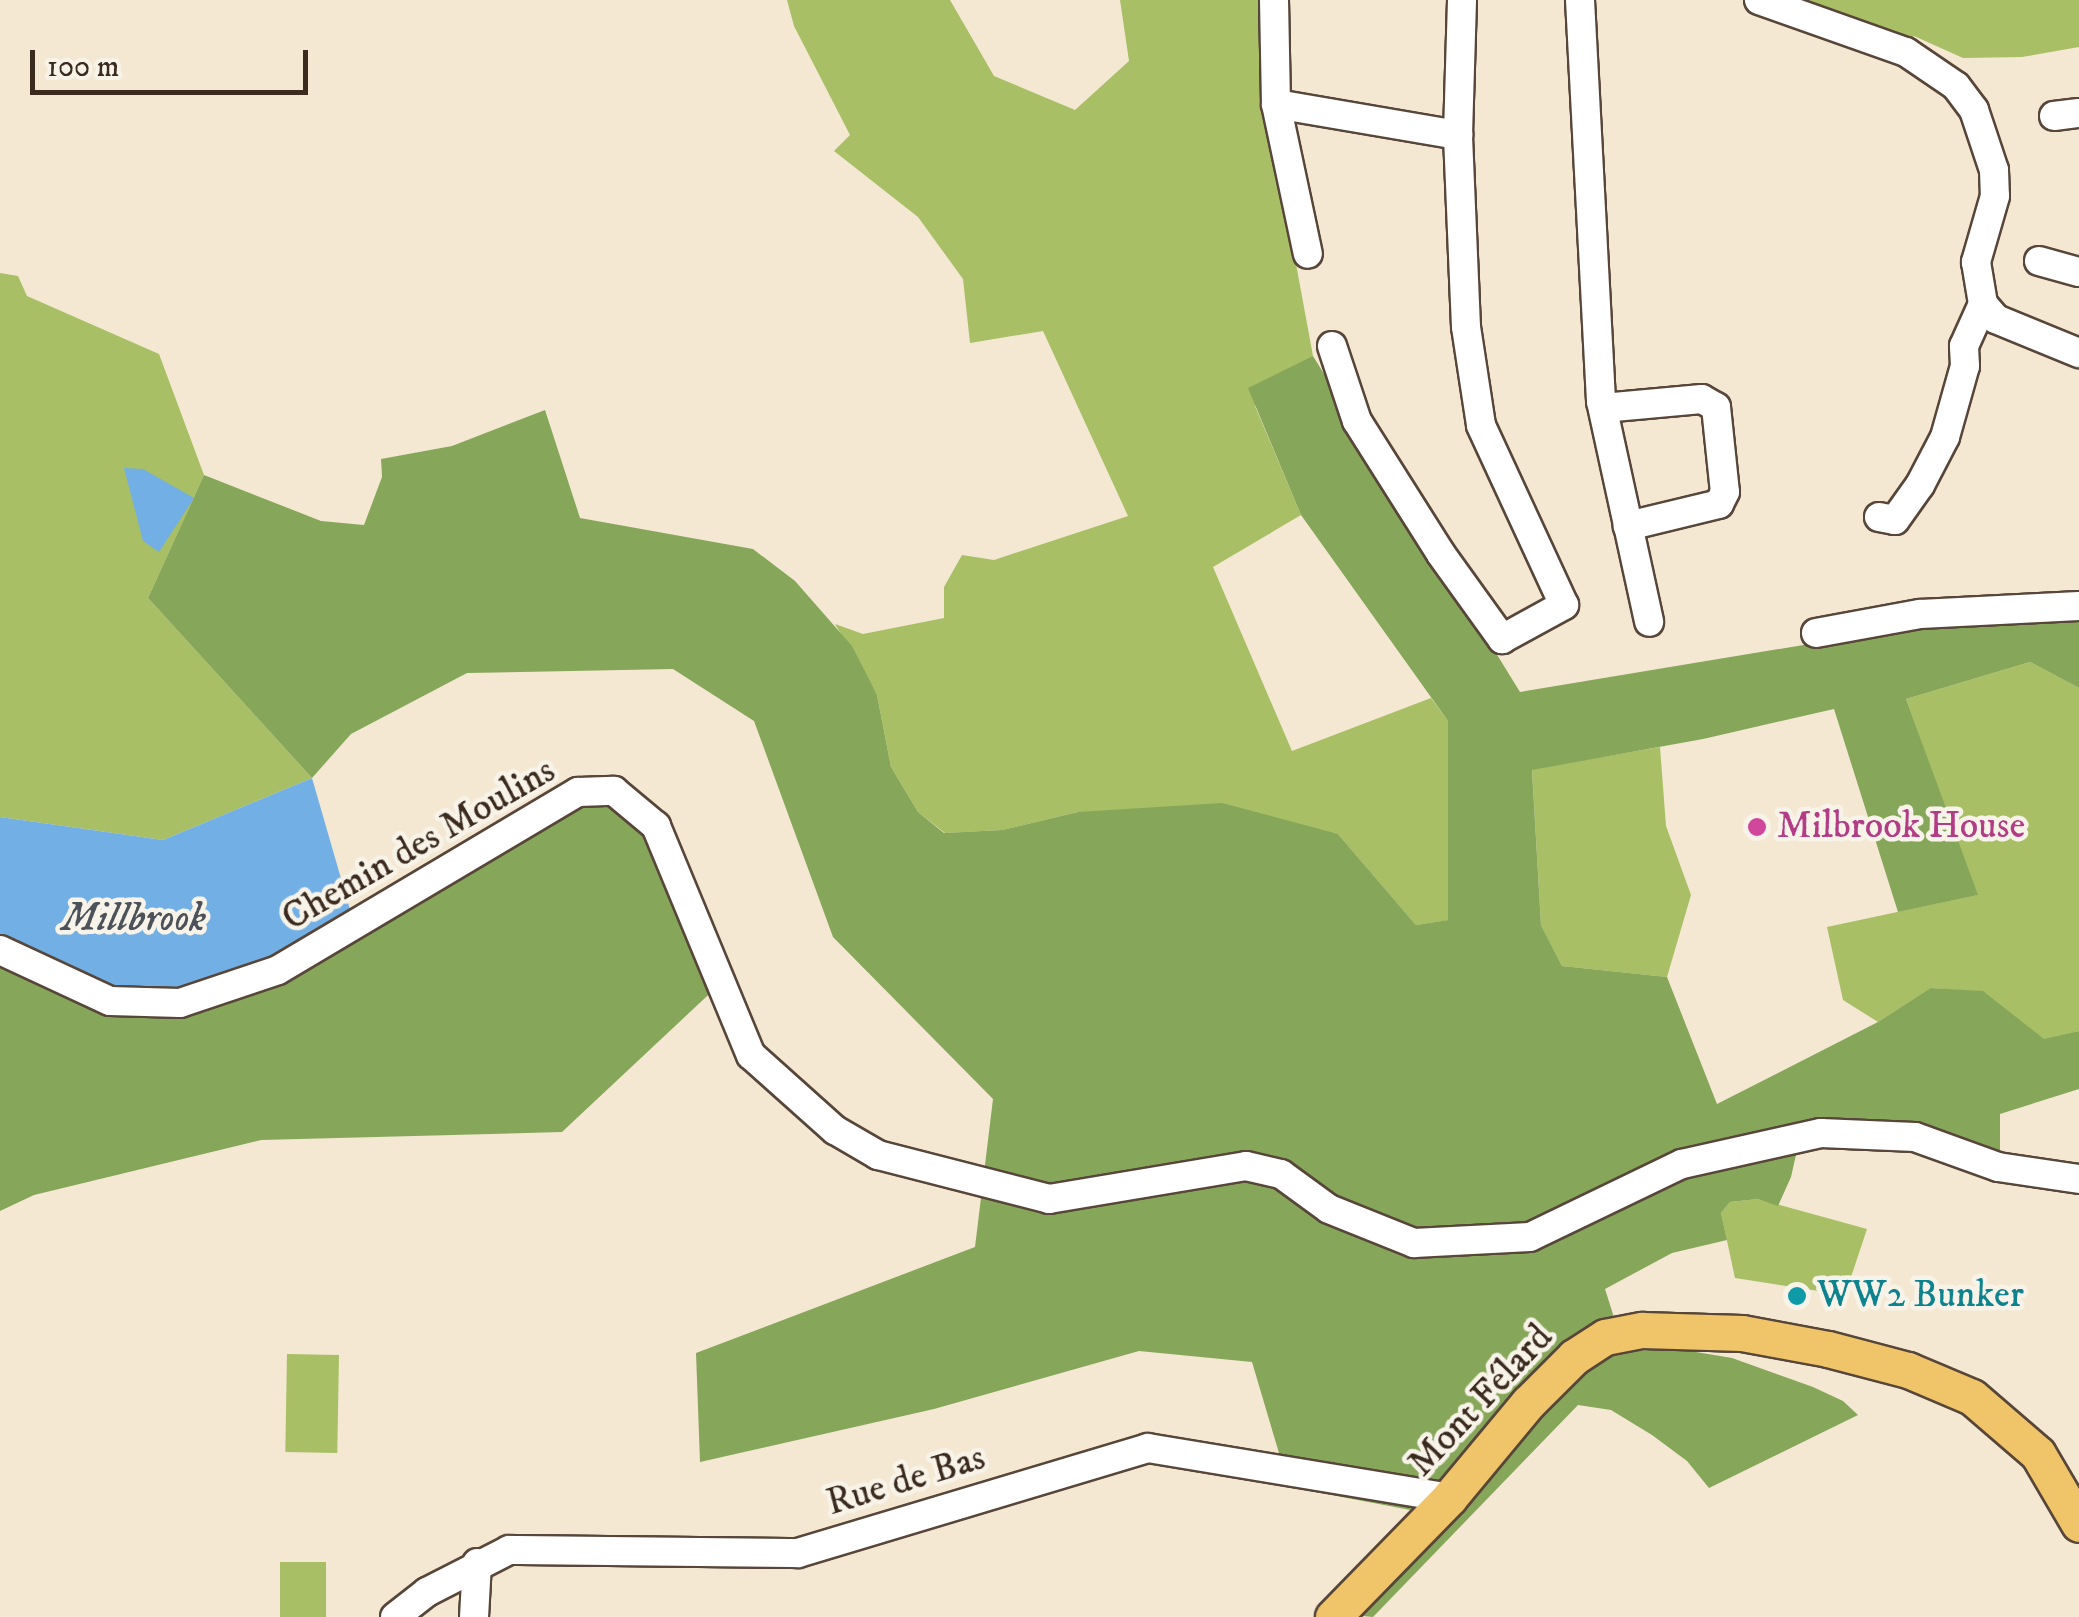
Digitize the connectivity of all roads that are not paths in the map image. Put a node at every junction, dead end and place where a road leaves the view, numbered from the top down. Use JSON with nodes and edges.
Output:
{"nodes":[{"id":1,"x":1274,"y":0,"type":"edge"},
{"id":2,"x":1462,"y":0,"type":"edge"},
{"id":3,"x":1580,"y":0,"type":"edge"},
{"id":4,"x":1761,"y":1,"type":"edge"},
{"id":5,"x":1276,"y":104,"type":"junction"},
{"id":6,"x":1458,"y":135,"type":"junction"},
{"id":7,"x":1308,"y":254,"type":"dead end"},
{"id":8,"x":2040,"y":261,"type":"dead end"},
{"id":9,"x":2079,"y":272,"type":"edge"},
{"id":10,"x":1983,"y":304,"type":"junction"},
{"id":11,"x":1332,"y":346,"type":"dead end"},
{"id":12,"x":2079,"y":352,"type":"edge"},
{"id":13,"x":1602,"y":408,"type":"junction"},
{"id":14,"x":1878,"y":517,"type":"dead end"},
{"id":15,"x":1628,"y":526,"type":"junction"},
{"id":16,"x":2079,"y":606,"type":"edge"},
{"id":17,"x":1649,"y":622,"type":"dead end"},
{"id":18,"x":1816,"y":633,"type":"dead end"},
{"id":19,"x":0,"y":950,"type":"edge"},
{"id":20,"x":2079,"y":1179,"type":"edge"},
{"id":21,"x":1449,"y":1498,"type":"junction"},
{"id":22,"x":2079,"y":1524,"type":"edge"},
{"id":23,"x":477,"y":1564,"type":"junction"},
{"id":24,"x":395,"y":1617,"type":"edge"},
{"id":25,"x":474,"y":1617,"type":"edge"},
{"id":26,"x":1333,"y":1617,"type":"edge"}],
"edges":[{"from":1,"to":5,"type":"street"},
{"from":2,"to":6,"type":"street"},
{"from":3,"to":13,"type":"street"},
{"from":4,"to":10,"type":"street"},
{"from":5,"to":6,"type":"street"},
{"from":5,"to":7,"type":"street"},
{"from":6,"to":11,"type":"street"},
{"from":8,"to":9,"type":"street"},
{"from":10,"to":12,"type":"street"},
{"from":10,"to":14,"type":"street"},
{"from":13,"to":15,"type":"street"},
{"from":13,"to":15,"type":"street"},
{"from":15,"to":17,"type":"street"},
{"from":16,"to":18,"type":"street"},
{"from":19,"to":20,"type":"street","name":"Chemin des Moulins"},
{"from":21,"to":22,"type":"main road","name":"Mont Félard"},
{"from":21,"to":23,"type":"street","name":"Rue de Bas"},
{"from":21,"to":26,"type":"main road","name":"Mont Félard"},
{"from":23,"to":24,"type":"street","name":"Rue de Bas"},
{"from":23,"to":25,"type":"street"}]}
